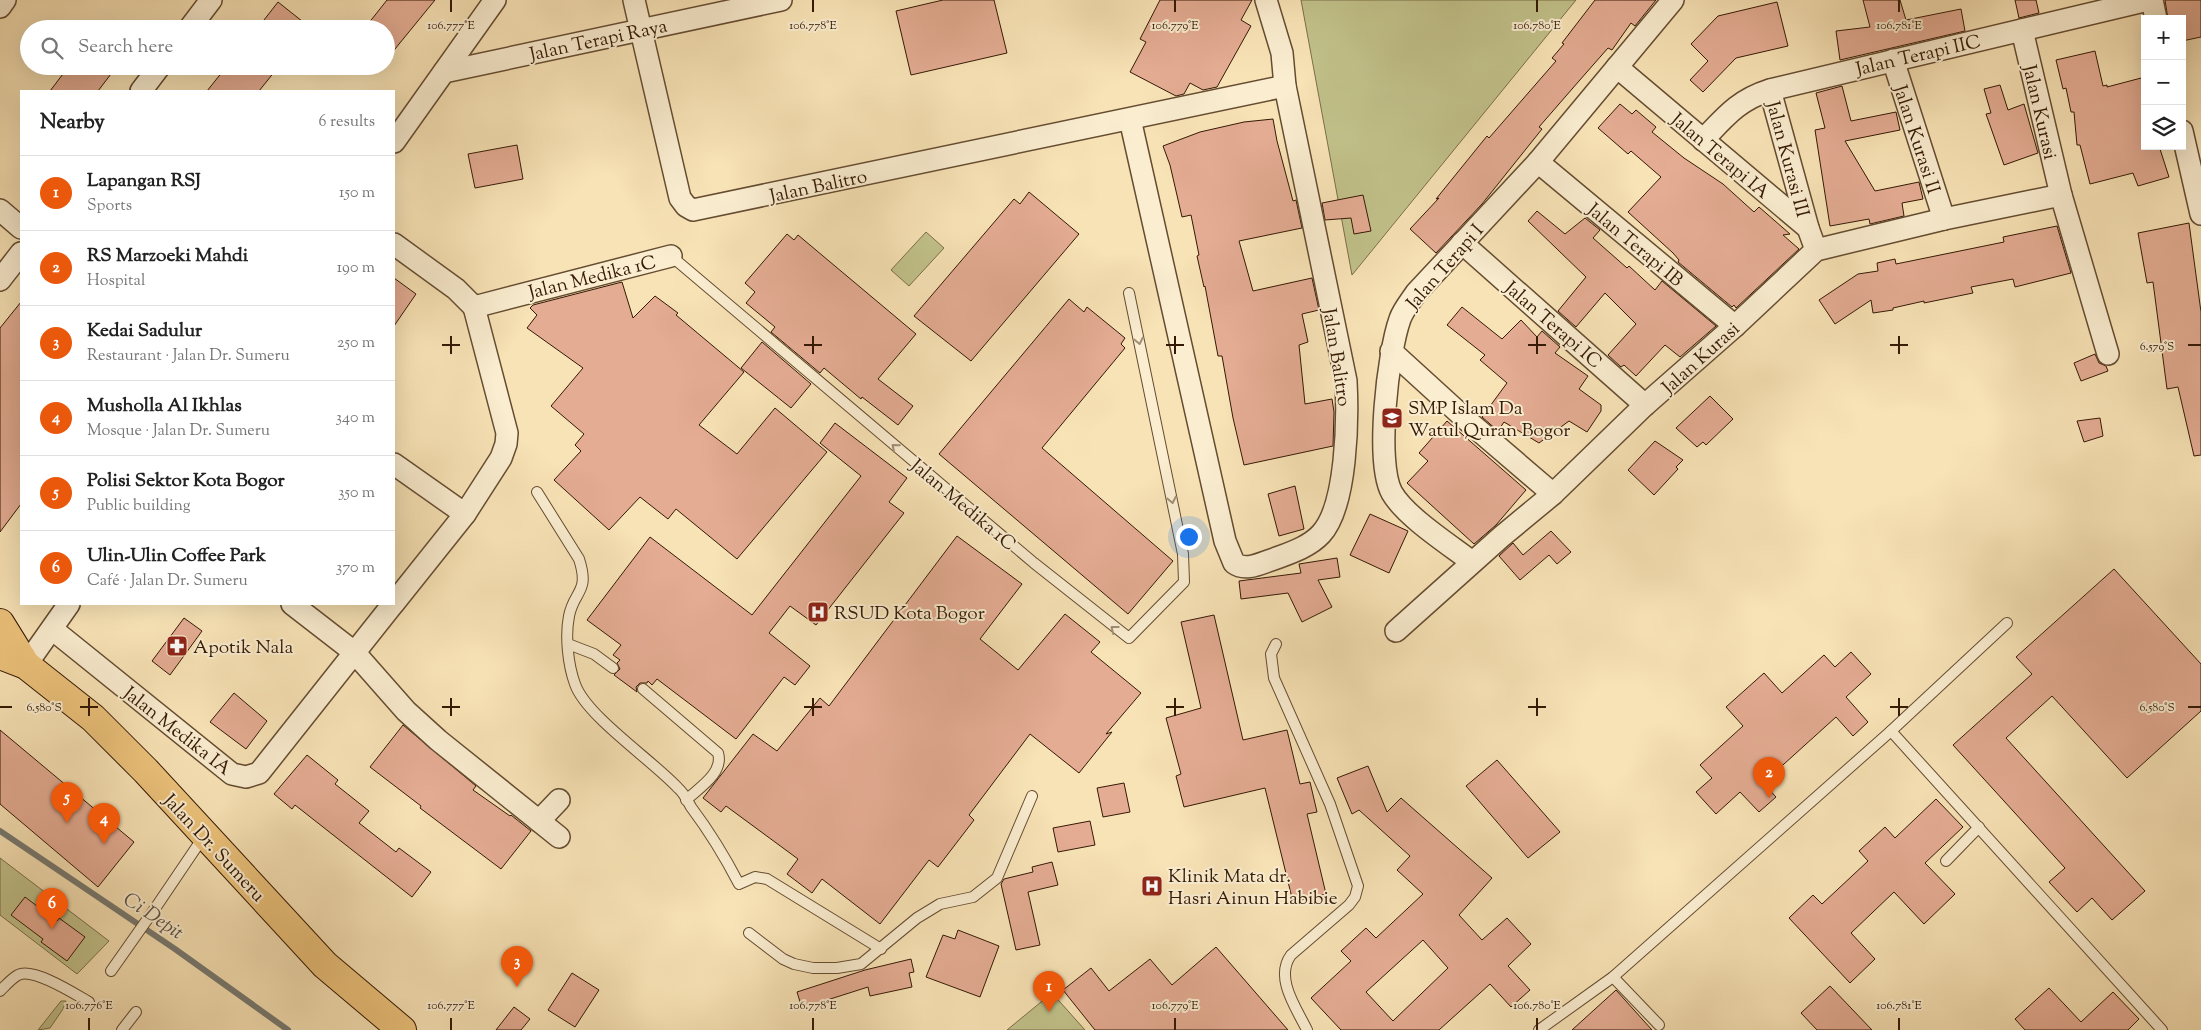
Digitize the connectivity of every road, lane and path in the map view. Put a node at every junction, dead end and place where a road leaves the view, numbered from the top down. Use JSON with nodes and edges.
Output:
{"nodes":[{"id":1,"x":6,"y":0,"type":"edge"},
{"id":2,"x":211,"y":0,"type":"edge"},
{"id":3,"x":495,"y":0,"type":"edge"},
{"id":4,"x":634,"y":0,"type":"edge"},
{"id":5,"x":781,"y":0,"type":"edge"},
{"id":6,"x":1266,"y":0,"type":"edge"},
{"id":7,"x":1673,"y":0,"type":"edge"},
{"id":8,"x":2150,"y":0,"type":"edge"},
{"id":9,"x":0,"y":7,"type":"edge"},
{"id":10,"x":2155,"y":15,"type":"edge"},
{"id":11,"x":196,"y":20,"type":"edge"},
{"id":12,"x":640,"y":30,"type":"junction"},
{"id":13,"x":2022,"y":30,"type":"junction"},
{"id":14,"x":1893,"y":60,"type":"junction"},
{"id":15,"x":1617,"y":67,"type":"junction"},
{"id":16,"x":444,"y":72,"type":"junction"},
{"id":17,"x":153,"y":75,"type":"edge"},
{"id":18,"x":1285,"y":86,"type":"junction"},
{"id":19,"x":142,"y":90,"type":"edge"},
{"id":20,"x":1770,"y":90,"type":"junction"},
{"id":21,"x":1130,"y":119,"type":"junction"},
{"id":22,"x":2189,"y":136,"type":"edge"},
{"id":23,"x":1703,"y":140,"type":"junction"},
{"id":24,"x":395,"y":141,"type":"edge"},
{"id":25,"x":1538,"y":162,"type":"junction"},
{"id":26,"x":2061,"y":195,"type":"junction"},
{"id":27,"x":0,"y":210,"type":"edge"},
{"id":28,"x":2201,"y":214,"type":"edge"},
{"id":29,"x":1944,"y":219,"type":"junction"},
{"id":30,"x":20,"y":227,"type":"edge"},
{"id":31,"x":1808,"y":228,"type":"junction"},
{"id":32,"x":1462,"y":244,"type":"junction"},
{"id":33,"x":395,"y":245,"type":"edge"},
{"id":34,"x":1816,"y":250,"type":"junction"},
{"id":35,"x":20,"y":254,"type":"edge"},
{"id":36,"x":671,"y":256,"type":"joint"},
{"id":37,"x":0,"y":280,"type":"edge"},
{"id":38,"x":1129,"y":293,"type":"dead end"},
{"id":39,"x":474,"y":307,"type":"junction"},
{"id":40,"x":1735,"y":326,"type":"junction"},
{"id":41,"x":1391,"y":351,"type":"junction"},
{"id":42,"x":2108,"y":354,"type":"dead end"},
{"id":43,"x":1646,"y":405,"type":"junction"},
{"id":44,"x":395,"y":465,"type":"edge"},
{"id":45,"x":537,"y":492,"type":"dead end"},
{"id":46,"x":1553,"y":494,"type":"junction"},
{"id":47,"x":465,"y":514,"type":"junction"},
{"id":48,"x":1472,"y":562,"type":"junction"},
{"id":49,"x":395,"y":601,"type":"edge"},
{"id":50,"x":68,"y":605,"type":"edge"},
{"id":51,"x":293,"y":605,"type":"edge"},
{"id":52,"x":391,"y":605,"type":"edge"},
{"id":53,"x":0,"y":623,"type":"edge"},
{"id":54,"x":2007,"y":623,"type":"dead end"},
{"id":55,"x":52,"y":629,"type":"junction"},
{"id":56,"x":1396,"y":631,"type":"dead end"},
{"id":57,"x":568,"y":644,"type":"junction"},
{"id":58,"x":1276,"y":644,"type":"dead end"},
{"id":59,"x":354,"y":652,"type":"junction"},
{"id":60,"x":0,"y":655,"type":"edge"},
{"id":61,"x":26,"y":666,"type":"junction"},
{"id":62,"x":613,"y":668,"type":"dead end"},
{"id":63,"x":643,"y":689,"type":"dead end"},
{"id":64,"x":1891,"y":731,"type":"junction"},
{"id":65,"x":1032,"y":796,"type":"dead end"},
{"id":66,"x":559,"y":800,"type":"dead end"},
{"id":67,"x":686,"y":800,"type":"junction"},
{"id":68,"x":539,"y":822,"type":"junction"},
{"id":69,"x":1979,"y":826,"type":"junction"},
{"id":70,"x":204,"y":836,"type":"junction"},
{"id":71,"x":559,"y":837,"type":"dead end"},
{"id":72,"x":1946,"y":861,"type":"dead end"},
{"id":73,"x":749,"y":933,"type":"dead end"},
{"id":74,"x":882,"y":949,"type":"junction"},
{"id":75,"x":110,"y":971,"type":"dead end"},
{"id":76,"x":1613,"y":977,"type":"junction"},
{"id":77,"x":0,"y":991,"type":"edge"},
{"id":78,"x":89,"y":1002,"type":"dead end"},
{"id":79,"x":136,"y":1012,"type":"dead end"},
{"id":80,"x":1659,"y":1025,"type":"dead end"},
{"id":81,"x":122,"y":1030,"type":"edge"},
{"id":82,"x":402,"y":1030,"type":"edge"},
{"id":83,"x":1307,"y":1030,"type":"edge"},
{"id":84,"x":1539,"y":1030,"type":"edge"},
{"id":85,"x":2162,"y":1030,"type":"edge"}],
"edges":[{"from":1,"to":9,"type":"street"},
{"from":2,"to":11,"type":"street"},
{"from":3,"to":16,"type":"street"},
{"from":4,"to":12,"type":"street"},
{"from":5,"to":12,"type":"street","name":"Jalan Terapi Raya"},
{"from":6,"to":18,"type":"street"},
{"from":7,"to":15,"type":"street","name":"Jalan Terapi I"},
{"from":8,"to":10,"type":"street"},
{"from":8,"to":13,"type":"street","name":"Jalan Terapi IIC"},
{"from":12,"to":16,"type":"street","name":"Jalan Terapi Raya"},
{"from":12,"to":21,"type":"street","name":"Jalan Balitro"},
{"from":13,"to":14,"type":"street","name":"Jalan Terapi IIC"},
{"from":13,"to":26,"type":"street","name":"Jalan Kurasi"},
{"from":14,"to":20,"type":"street","name":"Jalan Terapi IIC"},
{"from":14,"to":29,"type":"street","name":"Jalan Kurasi II"},
{"from":15,"to":23,"type":"street","name":"Jalan Terapi IA"},
{"from":15,"to":25,"type":"street","name":"Jalan Terapi I"},
{"from":16,"to":24,"type":"street"},
{"from":17,"to":19,"type":"street"},
{"from":18,"to":21,"type":"street","name":"Jalan Balitro"},
{"from":18,"to":21,"type":"street","name":"Jalan Balitro"},
{"from":20,"to":23,"type":"street","name":"Jalan Terapi IIC"},
{"from":20,"to":31,"type":"street","name":"Jalan Kurasi III"},
{"from":22,"to":28,"type":"street"},
{"from":23,"to":31,"type":"street","name":"Jalan Terapi IA"},
{"from":25,"to":32,"type":"street","name":"Jalan Terapi I"},
{"from":25,"to":40,"type":"street","name":"Jalan Terapi IB"},
{"from":26,"to":29,"type":"street","name":"Jalan Kurasi"},
{"from":26,"to":42,"type":"street","name":"Jalan Kurasi"},
{"from":27,"to":30,"type":"street"},
{"from":29,"to":34,"type":"street","name":"Jalan Kurasi"},
{"from":31,"to":34,"type":"street"},
{"from":32,"to":41,"type":"street","name":"Jalan Terapi I"},
{"from":32,"to":43,"type":"street","name":"Jalan Terapi IC"},
{"from":33,"to":39,"type":"street"},
{"from":34,"to":40,"type":"street","name":"Jalan Kurasi"},
{"from":35,"to":37,"type":"street"},
{"from":38,"to":36,"type":"lane","name":"Jalan Medika 1C","one_way":true},
{"from":36,"to":39,"type":"street","name":"Jalan Medika 1C"},
{"from":39,"to":47,"type":"street","name":"Jalan Medika IA"},
{"from":40,"to":43,"type":"street","name":"Jalan Kurasi"},
{"from":41,"to":46,"type":"street"},
{"from":41,"to":48,"type":"street","name":"Jalan Terapi I"},
{"from":43,"to":46,"type":"street","name":"Jalan Kurasi"},
{"from":44,"to":47,"type":"street"},
{"from":45,"to":57,"type":"lane"},
{"from":46,"to":48,"type":"street","name":"Jalan Kurasi"},
{"from":47,"to":49,"type":"street","name":"Jalan Medika IA"},
{"from":48,"to":56,"type":"street","name":"Jalan Kurasi"},
{"from":50,"to":55,"type":"street"},
{"from":51,"to":59,"type":"street"},
{"from":52,"to":59,"type":"street","name":"Jalan Medika IA"},
{"from":53,"to":61,"type":"main road"},
{"from":54,"to":64,"type":"lane"},
{"from":55,"to":59,"type":"street","name":"Jalan Medika IA"},
{"from":55,"to":61,"type":"street"},
{"from":57,"to":62,"type":"lane"},
{"from":57,"to":67,"type":"lane"},
{"from":58,"to":83,"type":"lane"},
{"from":59,"to":68,"type":"street"},
{"from":60,"to":61,"type":"main road"},
{"from":61,"to":70,"type":"main road","name":"Jalan Dr. Sumeru"},
{"from":63,"to":67,"type":"lane"},
{"from":64,"to":69,"type":"lane"},
{"from":64,"to":76,"type":"lane"},
{"from":65,"to":74,"type":"lane"},
{"from":66,"to":68,"type":"street"},
{"from":67,"to":74,"type":"lane"},
{"from":68,"to":71,"type":"street"},
{"from":69,"to":72,"type":"lane"},
{"from":69,"to":85,"type":"lane"},
{"from":70,"to":75,"type":"lane"},
{"from":70,"to":82,"type":"main road","name":"Jalan Dr. Sumeru"},
{"from":73,"to":74,"type":"lane"},
{"from":76,"to":80,"type":"lane"},
{"from":76,"to":84,"type":"lane"},
{"from":77,"to":78,"type":"lane"},
{"from":79,"to":81,"type":"lane"}]}
